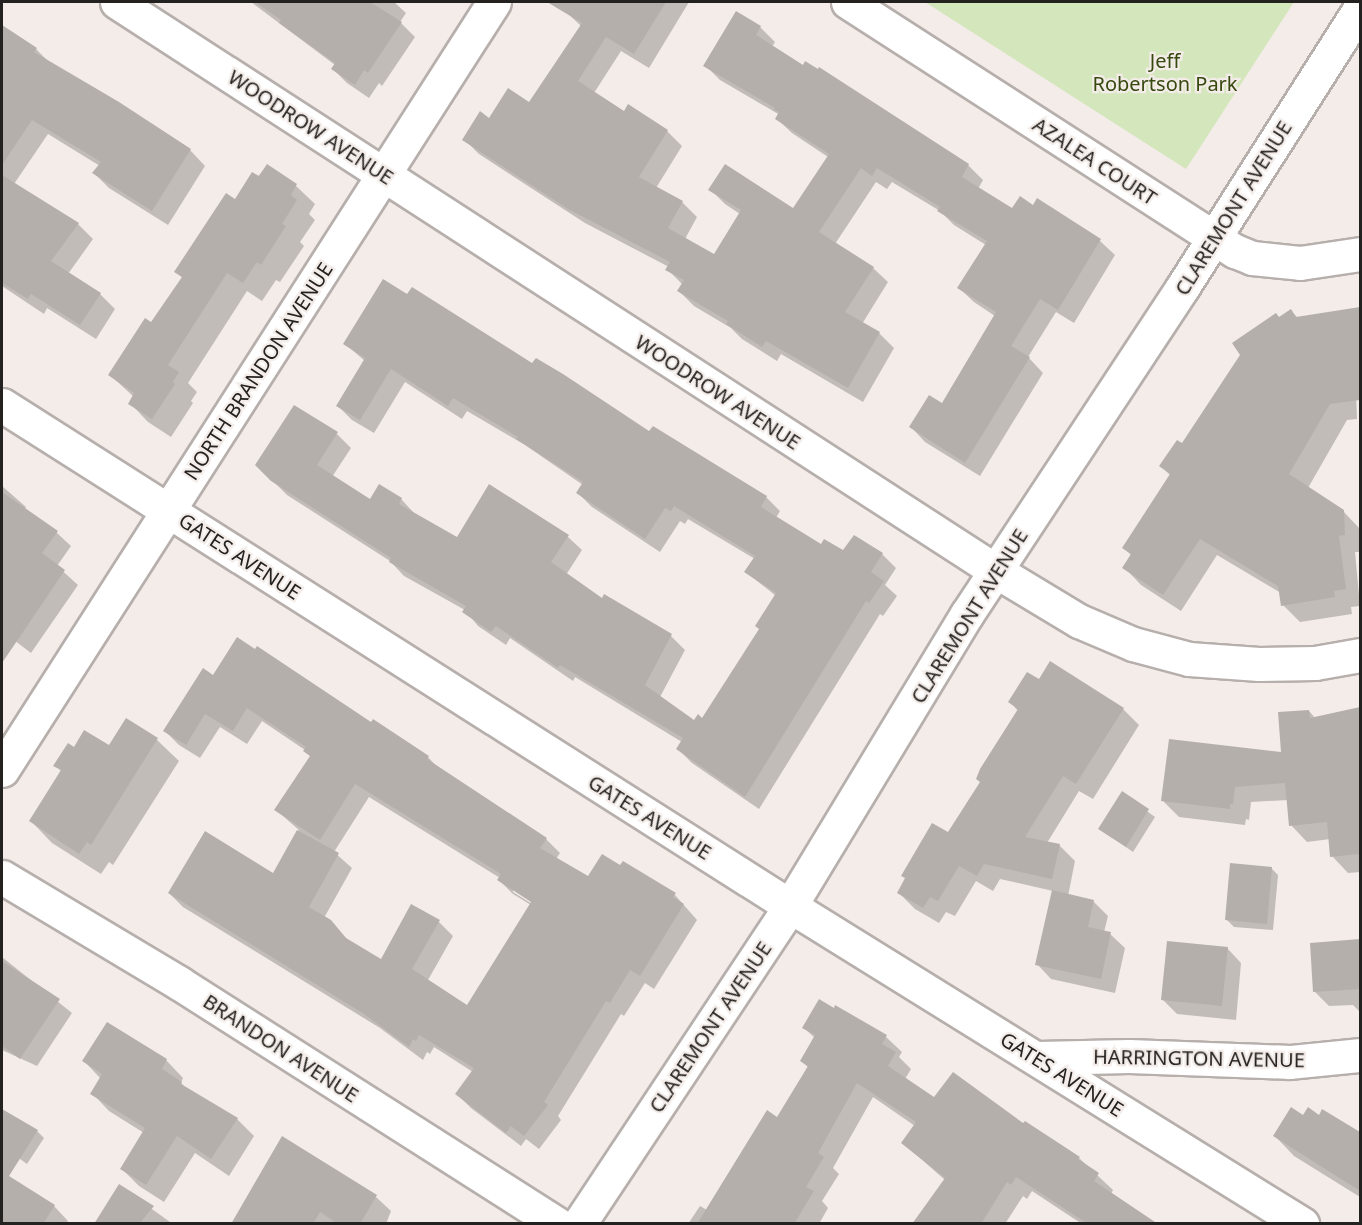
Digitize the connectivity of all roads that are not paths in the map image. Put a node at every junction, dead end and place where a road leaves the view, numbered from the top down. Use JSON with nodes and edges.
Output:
{"nodes":[{"id":1,"x":117,"y":2,"type":"edge"},
{"id":2,"x":494,"y":2,"type":"edge"},
{"id":3,"x":848,"y":2,"type":"edge"},
{"id":4,"x":1360,"y":9,"type":"edge"},
{"id":5,"x":383,"y":175,"type":"junction"},
{"id":6,"x":1214,"y":238,"type":"junction"},
{"id":7,"x":1360,"y":254,"type":"edge"},
{"id":8,"x":2,"y":405,"type":"edge"},
{"id":9,"x":168,"y":510,"type":"junction"},
{"id":10,"x":996,"y":571,"type":"junction"},
{"id":11,"x":1360,"y":655,"type":"edge"},
{"id":12,"x":2,"y":770,"type":"edge"},
{"id":13,"x":2,"y":877,"type":"edge"},
{"id":14,"x":790,"y":906,"type":"junction"},
{"id":15,"x":1360,"y":1055,"type":"edge"},
{"id":16,"x":1037,"y":1058,"type":"junction"},
{"id":17,"x":557,"y":1224,"type":"edge"},
{"id":18,"x":579,"y":1224,"type":"edge"},
{"id":19,"x":1302,"y":1224,"type":"edge"}],
"edges":[{"from":1,"to":5,"type":"street","name":"WOODROW AVENUE"},
{"from":2,"to":5,"type":"street","name":"NORTH BRANDON AVENUE"},
{"from":3,"to":6,"type":"street","name":"AZALEA COURT"},
{"from":4,"to":6,"type":"street","name":"CLAREMONT AVENUE"},
{"from":5,"to":9,"type":"street","name":"NORTH BRANDON AVENUE"},
{"from":5,"to":10,"type":"street","name":"WOODROW AVENUE"},
{"from":6,"to":7,"type":"street","name":"AZALEA COURT"},
{"from":6,"to":10,"type":"street","name":"CLAREMONT AVENUE"},
{"from":8,"to":9,"type":"street","name":"GATES AVENUE"},
{"from":9,"to":12,"type":"street","name":"NORTH BRANDON AVENUE"},
{"from":9,"to":14,"type":"street","name":"GATES AVENUE"},
{"from":10,"to":11,"type":"street","name":"WOODROW AVENUE"},
{"from":10,"to":14,"type":"street","name":"CLAREMONT AVENUE"},
{"from":13,"to":17,"type":"street","name":"BRANDON AVENUE"},
{"from":14,"to":16,"type":"street","name":"GATES AVENUE"},
{"from":14,"to":18,"type":"street","name":"CLAREMONT AVENUE"},
{"from":15,"to":16,"type":"street","name":"HARRINGTON AVENUE"},
{"from":16,"to":19,"type":"street","name":"GATES AVENUE"}]}
